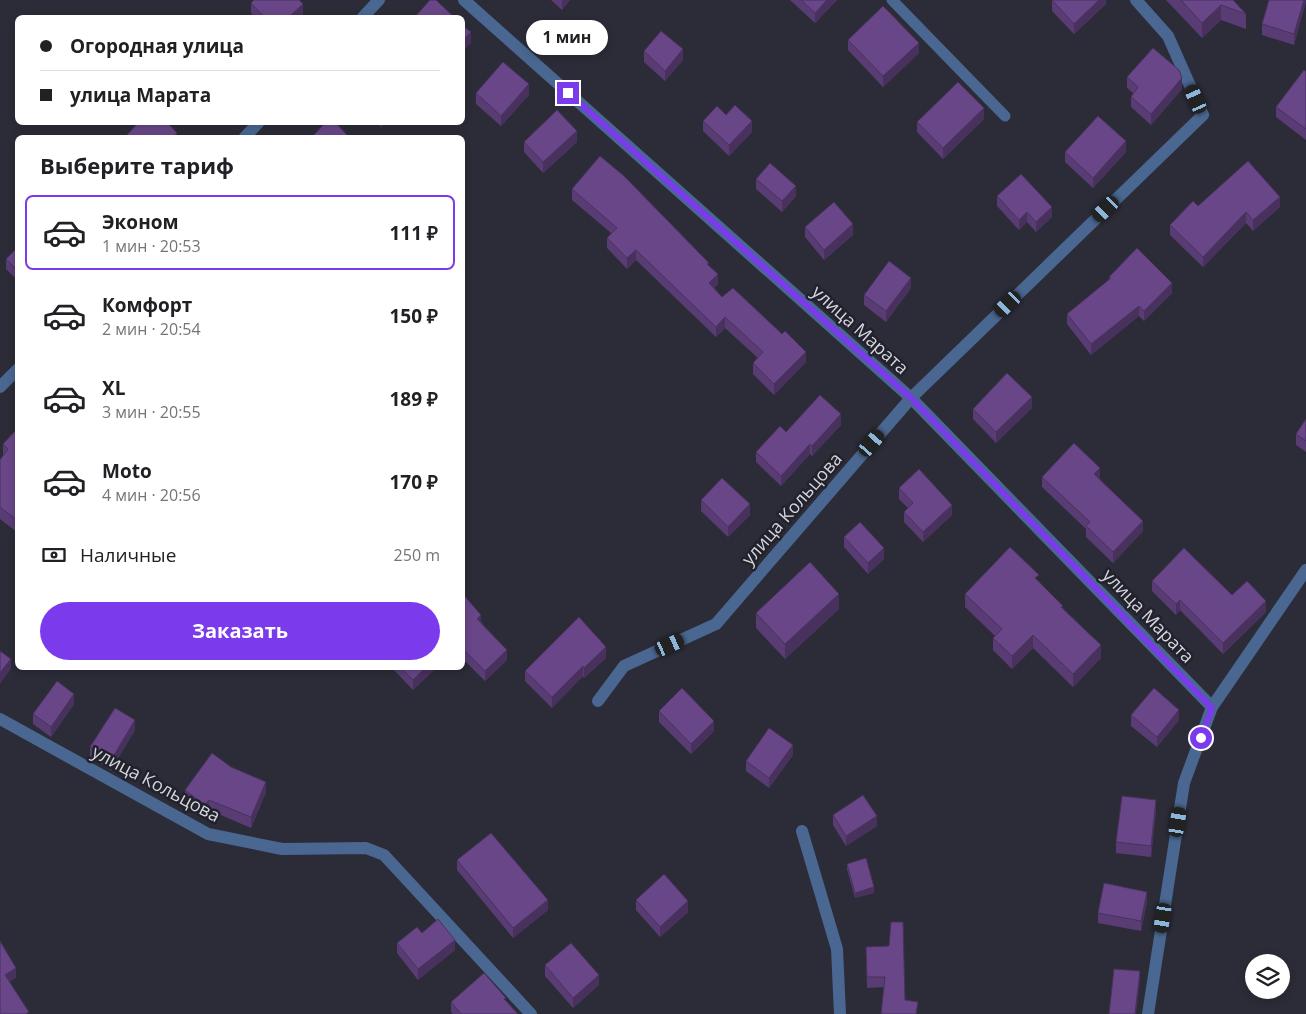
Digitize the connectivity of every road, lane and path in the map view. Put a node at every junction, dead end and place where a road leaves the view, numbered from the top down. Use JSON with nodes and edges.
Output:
{"nodes":[{"id":1,"x":379,"y":0,"type":"edge"},
{"id":2,"x":464,"y":0,"type":"edge"},
{"id":3,"x":892,"y":0,"type":"edge"},
{"id":4,"x":1136,"y":0,"type":"edge"},
{"id":5,"x":365,"y":15,"type":"edge"},
{"id":6,"x":1005,"y":116,"type":"dead end"},
{"id":7,"x":256,"y":125,"type":"edge"},
{"id":8,"x":247,"y":135,"type":"edge"},
{"id":9,"x":15,"y":372,"type":"edge"},
{"id":10,"x":0,"y":387,"type":"edge"},
{"id":11,"x":911,"y":398,"type":"junction"},
{"id":12,"x":1306,"y":570,"type":"edge"},
{"id":13,"x":598,"y":701,"type":"dead end"},
{"id":14,"x":1212,"y":708,"type":"junction"},
{"id":15,"x":0,"y":718,"type":"edge"},
{"id":16,"x":802,"y":831,"type":"dead end"},
{"id":17,"x":531,"y":1014,"type":"edge"},
{"id":18,"x":840,"y":1014,"type":"edge"},
{"id":19,"x":1148,"y":1014,"type":"edge"}],
"edges":[{"from":1,"to":5,"type":"street"},
{"from":2,"to":11,"type":"street","name":"улица Марата"},
{"from":3,"to":6,"type":"lane"},
{"from":4,"to":11,"type":"street","name":"улица Кольцова"},
{"from":7,"to":8,"type":"street"},
{"from":9,"to":10,"type":"street"},
{"from":11,"to":13,"type":"street","name":"улица Кольцова"},
{"from":11,"to":14,"type":"street","name":"улица Марата"},
{"from":12,"to":14,"type":"street"},
{"from":14,"to":19,"type":"street"},
{"from":15,"to":17,"type":"street","name":"улица Кольцова"},
{"from":16,"to":18,"type":"street"}]}
